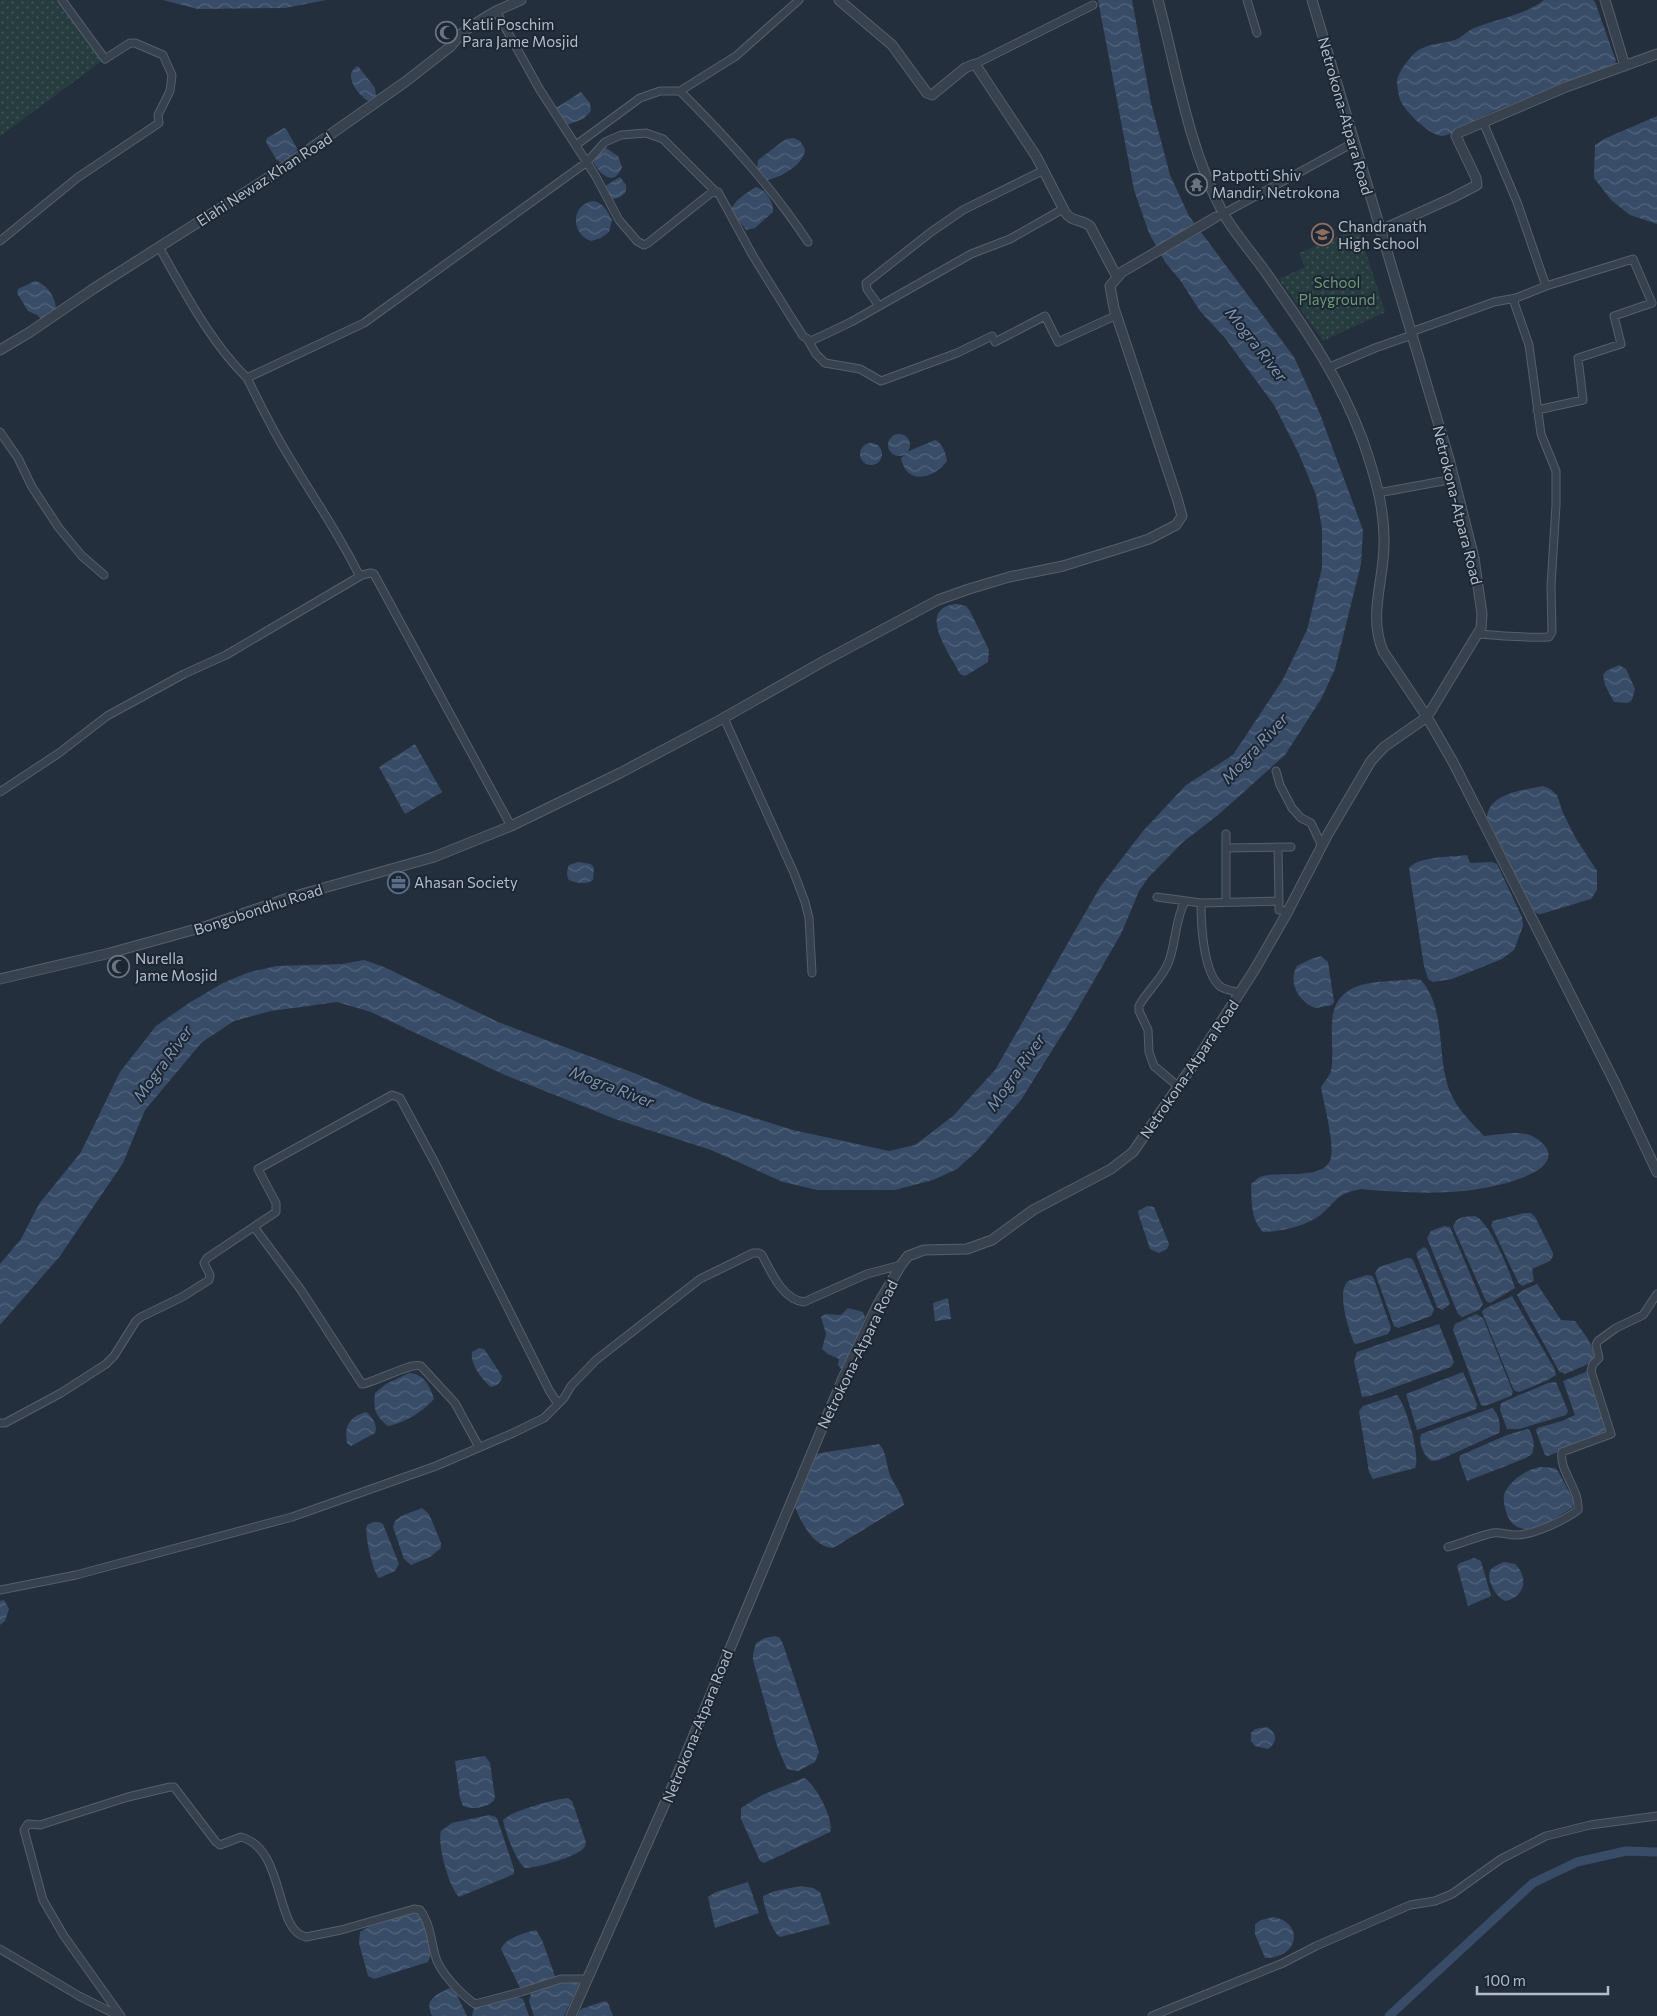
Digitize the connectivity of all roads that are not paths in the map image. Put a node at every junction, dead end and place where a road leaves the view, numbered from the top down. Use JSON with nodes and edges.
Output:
{"nodes":[{"id":1,"x":62,"y":0,"type":"edge"},
{"id":2,"x":521,"y":0,"type":"edge"},
{"id":3,"x":799,"y":0,"type":"edge"},
{"id":4,"x":839,"y":0,"type":"edge"},
{"id":5,"x":1158,"y":0,"type":"edge"},
{"id":6,"x":1246,"y":0,"type":"edge"},
{"id":7,"x":1312,"y":0,"type":"edge"},
{"id":8,"x":1605,"y":0,"type":"edge"},
{"id":9,"x":1093,"y":5,"type":"dead end"},
{"id":10,"x":496,"y":11,"type":"junction"},
{"id":11,"x":1257,"y":33,"type":"dead end"},
{"id":12,"x":1657,"y":54,"type":"edge"},
{"id":13,"x":975,"y":64,"type":"junction"},
{"id":14,"x":1625,"y":66,"type":"junction"},
{"id":15,"x":680,"y":91,"type":"junction"},
{"id":16,"x":1484,"y":122,"type":"junction"},
{"id":17,"x":1353,"y":143,"type":"junction"},
{"id":18,"x":576,"y":146,"type":"junction"},
{"id":19,"x":587,"y":162,"type":"junction"},
{"id":20,"x":1044,"y":170,"type":"junction"},
{"id":21,"x":714,"y":191,"type":"junction"},
{"id":22,"x":1063,"y":209,"type":"junction"},
{"id":23,"x":1220,"y":215,"type":"junction"},
{"id":24,"x":1381,"y":230,"type":"junction"},
{"id":25,"x":0,"y":241,"type":"edge"},
{"id":26,"x":808,"y":242,"type":"dead end"},
{"id":27,"x":159,"y":247,"type":"junction"},
{"id":28,"x":1117,"y":276,"type":"junction"},
{"id":29,"x":1546,"y":286,"type":"junction"},
{"id":30,"x":1516,"y":298,"type":"junction"},
{"id":31,"x":878,"y":306,"type":"junction"},
{"id":32,"x":1117,"y":315,"type":"junction"},
{"id":33,"x":1411,"y":333,"type":"junction"},
{"id":34,"x":808,"y":340,"type":"junction"},
{"id":35,"x":0,"y":350,"type":"edge"},
{"id":36,"x":1330,"y":367,"type":"junction"},
{"id":37,"x":247,"y":378,"type":"junction"},
{"id":38,"x":1537,"y":410,"type":"junction"},
{"id":39,"x":0,"y":432,"type":"edge"},
{"id":40,"x":1454,"y":479,"type":"junction"},
{"id":41,"x":1378,"y":493,"type":"junction"},
{"id":42,"x":104,"y":575,"type":"dead end"},
{"id":43,"x":362,"y":575,"type":"junction"},
{"id":44,"x":1479,"y":634,"type":"junction"},
{"id":45,"x":1427,"y":717,"type":"junction"},
{"id":46,"x":724,"y":718,"type":"junction"},
{"id":47,"x":1276,"y":771,"type":"dead end"},
{"id":48,"x":0,"y":792,"type":"edge"},
{"id":49,"x":511,"y":826,"type":"junction"},
{"id":50,"x":1226,"y":834,"type":"dead end"},
{"id":51,"x":1322,"y":846,"type":"junction"},
{"id":52,"x":1278,"y":847,"type":"junction"},
{"id":53,"x":1291,"y":847,"type":"dead end"},
{"id":54,"x":1226,"y":848,"type":"junction"},
{"id":55,"x":1157,"y":897,"type":"dead end"},
{"id":56,"x":1185,"y":901,"type":"junction"},
{"id":57,"x":1279,"y":901,"type":"junction"},
{"id":58,"x":1226,"y":902,"type":"junction"},
{"id":59,"x":1201,"y":903,"type":"junction"},
{"id":60,"x":1288,"y":911,"type":"junction"},
{"id":61,"x":812,"y":973,"type":"dead end"},
{"id":62,"x":0,"y":979,"type":"edge"},
{"id":63,"x":1240,"y":993,"type":"junction"},
{"id":64,"x":1180,"y":1086,"type":"junction"},
{"id":65,"x":1657,"y":1172,"type":"edge"},
{"id":66,"x":254,"y":1227,"type":"junction"},
{"id":67,"x":901,"y":1265,"type":"junction"},
{"id":68,"x":1657,"y":1294,"type":"edge"},
{"id":69,"x":558,"y":1404,"type":"junction"},
{"id":70,"x":0,"y":1423,"type":"edge"},
{"id":71,"x":479,"y":1447,"type":"junction"},
{"id":72,"x":1448,"y":1547,"type":"dead end"},
{"id":73,"x":0,"y":1590,"type":"edge"},
{"id":74,"x":1657,"y":1816,"type":"edge"},
{"id":75,"x":0,"y":1949,"type":"edge"},
{"id":76,"x":587,"y":1979,"type":"junction"},
{"id":77,"x":120,"y":2016,"type":"edge"},
{"id":78,"x":571,"y":2016,"type":"edge"},
{"id":79,"x":1152,"y":2016,"type":"edge"}],
"edges":[{"from":1,"to":25,"type":"street"},
{"from":2,"to":10,"type":"street","name":"Elahi Newaz Khan Road"},
{"from":3,"to":15,"type":"street"},
{"from":4,"to":13,"type":"street"},
{"from":5,"to":23,"type":"street"},
{"from":6,"to":11,"type":"street"},
{"from":7,"to":17,"type":"street","name":"Netrokona-Atpara Road"},
{"from":8,"to":14,"type":"street"},
{"from":9,"to":13,"type":"street"},
{"from":10,"to":18,"type":"street"},
{"from":10,"to":27,"type":"street","name":"Elahi Newaz Khan Road"},
{"from":12,"to":14,"type":"street"},
{"from":13,"to":20,"type":"street"},
{"from":14,"to":16,"type":"street"},
{"from":15,"to":18,"type":"street"},
{"from":15,"to":26,"type":"street"},
{"from":16,"to":24,"type":"street"},
{"from":16,"to":29,"type":"street"},
{"from":17,"to":23,"type":"street"},
{"from":17,"to":24,"type":"street","name":"Netrokona-Atpara Road"},
{"from":18,"to":19,"type":"street"},
{"from":19,"to":21,"type":"street"},
{"from":19,"to":21,"type":"street"},
{"from":19,"to":37,"type":"street"},
{"from":20,"to":22,"type":"street"},
{"from":20,"to":31,"type":"street"},
{"from":21,"to":34,"type":"street"},
{"from":22,"to":28,"type":"street"},
{"from":22,"to":31,"type":"street"},
{"from":23,"to":28,"type":"street"},
{"from":23,"to":36,"type":"street"},
{"from":24,"to":33,"type":"street","name":"Netrokona-Atpara Road"},
{"from":27,"to":35,"type":"street","name":"Elahi Newaz Khan Road"},
{"from":27,"to":37,"type":"street"},
{"from":28,"to":32,"type":"street","name":"Bongobondhu Road"},
{"from":29,"to":30,"type":"street"},
{"from":29,"to":38,"type":"street"},
{"from":30,"to":33,"type":"street"},
{"from":30,"to":38,"type":"street"},
{"from":31,"to":34,"type":"street"},
{"from":32,"to":34,"type":"street"},
{"from":32,"to":46,"type":"street","name":"Bongobondhu Road"},
{"from":33,"to":36,"type":"street"},
{"from":33,"to":40,"type":"street","name":"Netrokona-Atpara Road"},
{"from":36,"to":41,"type":"street"},
{"from":37,"to":43,"type":"street"},
{"from":38,"to":44,"type":"street"},
{"from":39,"to":42,"type":"street"},
{"from":40,"to":41,"type":"street"},
{"from":40,"to":44,"type":"street","name":"Netrokona-Atpara Road"},
{"from":41,"to":45,"type":"street"},
{"from":43,"to":48,"type":"street"},
{"from":43,"to":49,"type":"street"},
{"from":44,"to":45,"type":"street","name":"Netrokona-Atpara Road"},
{"from":45,"to":51,"type":"street","name":"Netrokona-Atpara Road"},
{"from":45,"to":65,"type":"street"},
{"from":46,"to":49,"type":"street","name":"Bongobondhu Road"},
{"from":46,"to":61,"type":"street"},
{"from":47,"to":51,"type":"street"},
{"from":49,"to":62,"type":"street","name":"Bongobondhu Road"},
{"from":50,"to":54,"type":"street"},
{"from":51,"to":60,"type":"street","name":"Netrokona-Atpara Road"},
{"from":52,"to":53,"type":"street"},
{"from":52,"to":54,"type":"street"},
{"from":52,"to":57,"type":"street"},
{"from":54,"to":58,"type":"street"},
{"from":55,"to":56,"type":"street"},
{"from":56,"to":59,"type":"street"},
{"from":56,"to":64,"type":"street"},
{"from":57,"to":58,"type":"street"},
{"from":57,"to":60,"type":"street"},
{"from":58,"to":59,"type":"street"},
{"from":59,"to":63,"type":"street"},
{"from":60,"to":63,"type":"street","name":"Netrokona-Atpara Road"},
{"from":63,"to":64,"type":"street","name":"Netrokona-Atpara Road"},
{"from":64,"to":67,"type":"street","name":"Netrokona-Atpara Road"},
{"from":66,"to":69,"type":"street"},
{"from":66,"to":70,"type":"street"},
{"from":66,"to":71,"type":"street"},
{"from":67,"to":69,"type":"street"},
{"from":67,"to":76,"type":"street","name":"Netrokona-Atpara Road"},
{"from":68,"to":72,"type":"street"},
{"from":69,"to":71,"type":"street"},
{"from":71,"to":73,"type":"street"},
{"from":74,"to":79,"type":"street"},
{"from":75,"to":77,"type":"street"},
{"from":76,"to":77,"type":"street"},
{"from":76,"to":78,"type":"street","name":"Netrokona-Atpara Road"}]}
